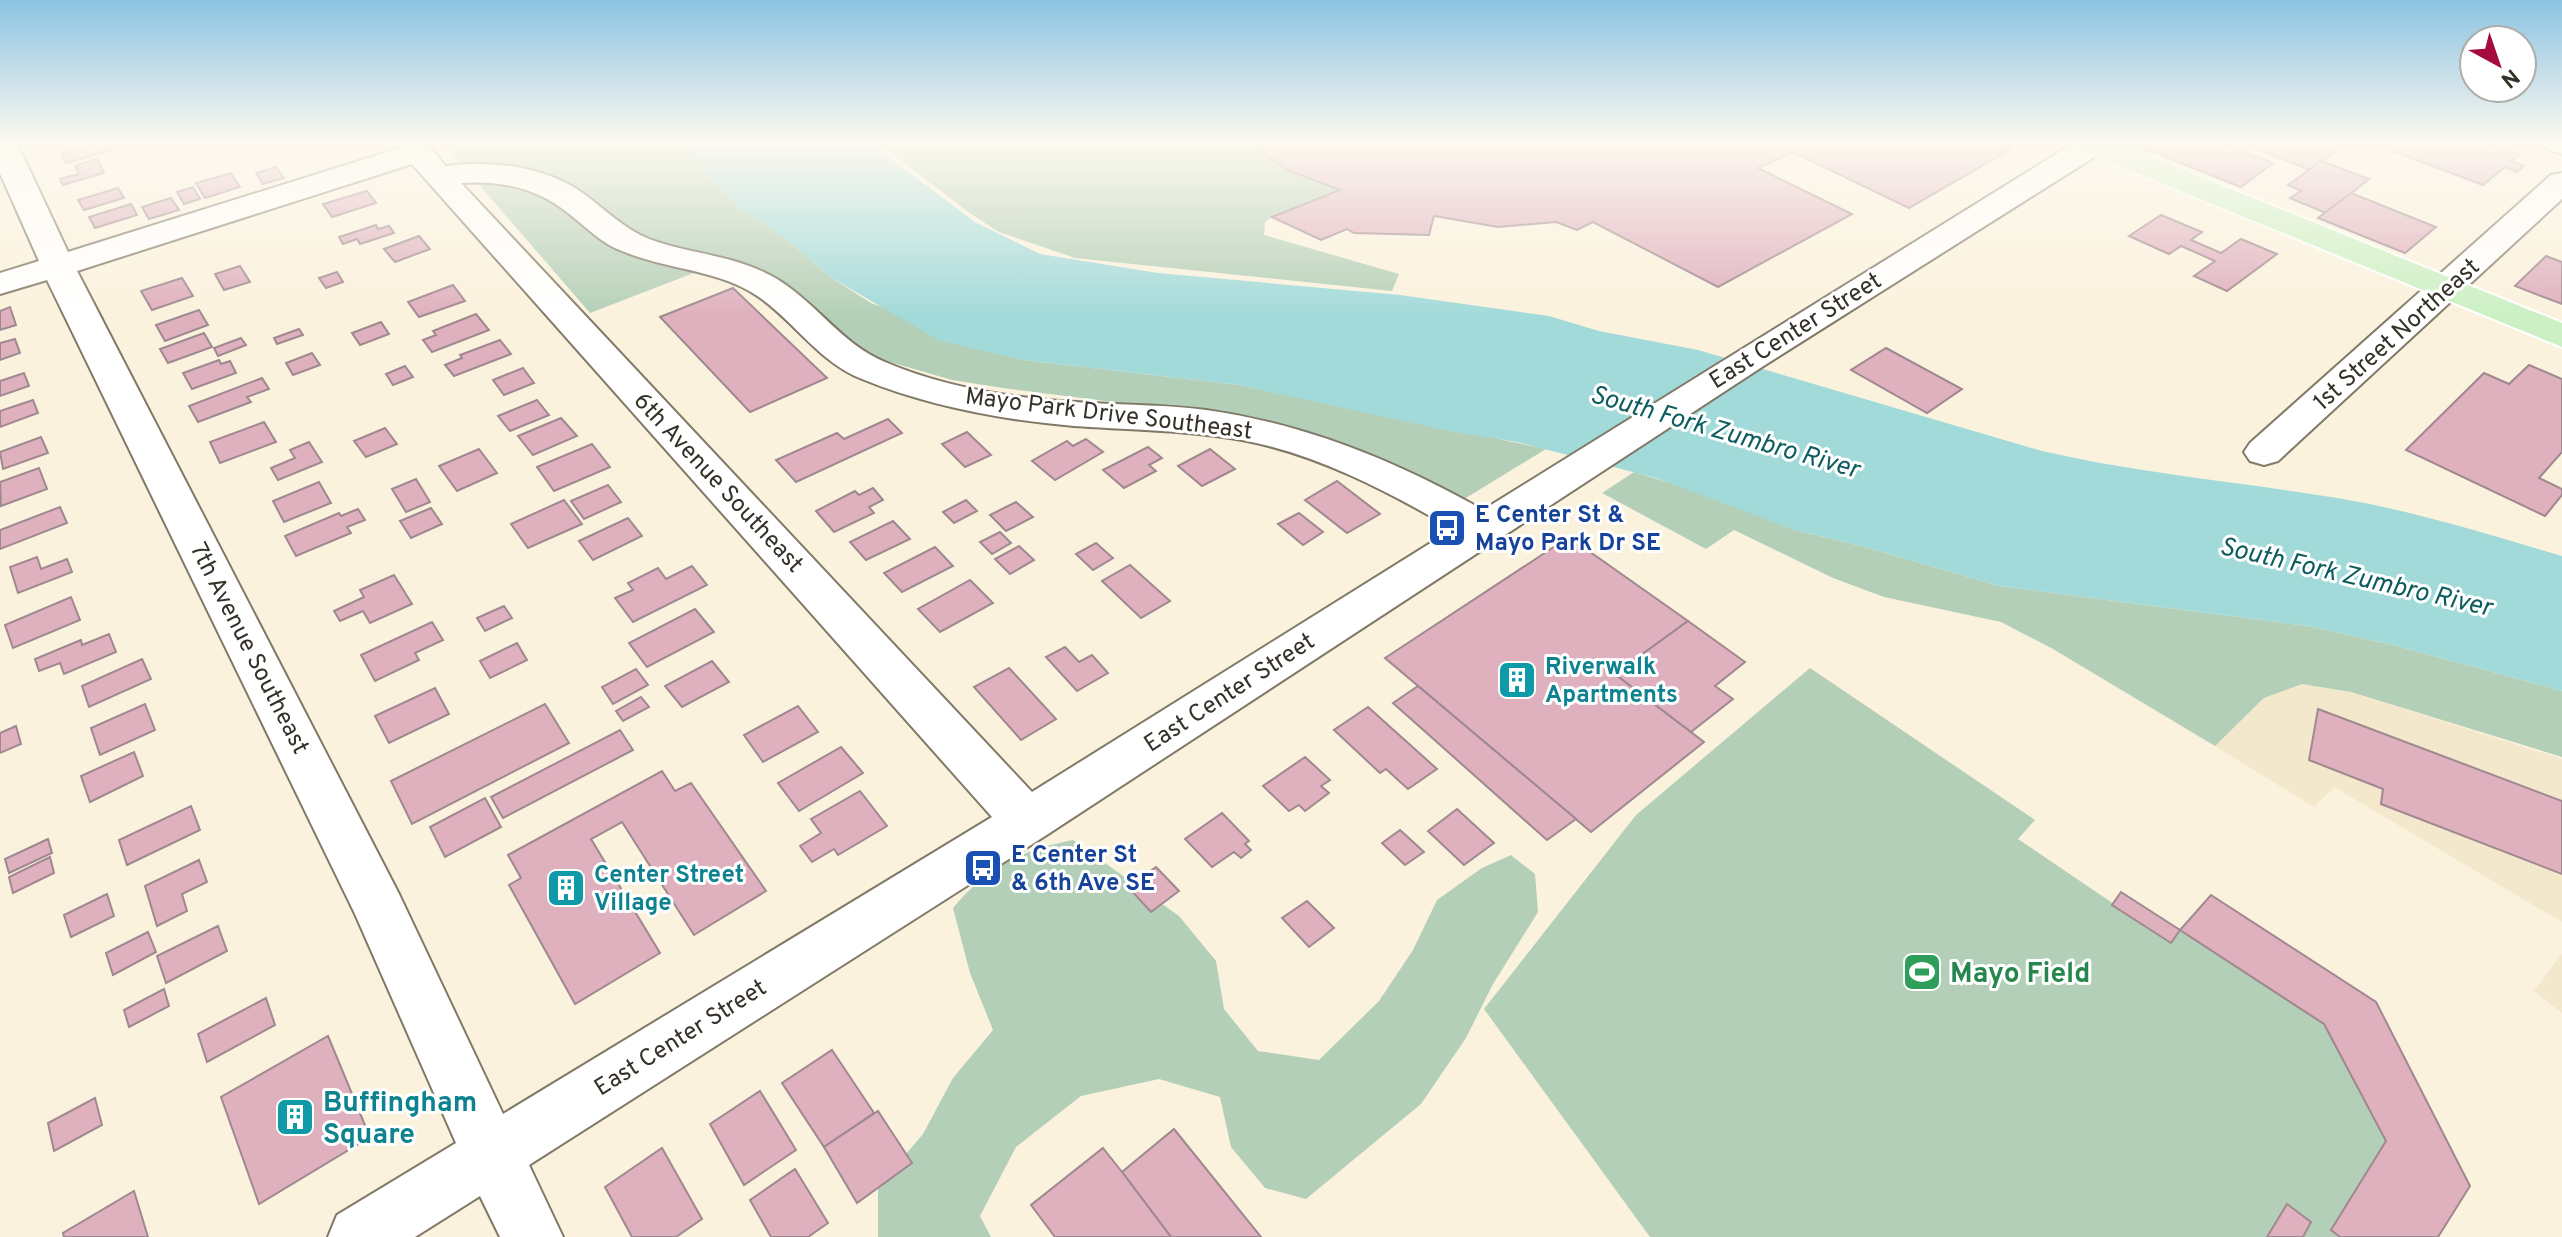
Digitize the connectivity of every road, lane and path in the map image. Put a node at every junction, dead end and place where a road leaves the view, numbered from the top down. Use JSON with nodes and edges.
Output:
{"nodes":[{"id":1,"x":28,"y":201,"type":"edge"},
{"id":2,"x":277,"y":201,"type":"edge"},
{"id":3,"x":463,"y":201,"type":"edge"},
{"id":4,"x":570,"y":201,"type":"edge"},
{"id":5,"x":2002,"y":201,"type":"edge"},
{"id":6,"x":2231,"y":201,"type":"edge"},
{"id":7,"x":2542,"y":201,"type":"edge"},
{"id":8,"x":58,"y":266,"type":"junction"},
{"id":9,"x":0,"y":284,"type":"edge"},
{"id":10,"x":2447,"y":289,"type":"junction"},
{"id":11,"x":2562,"y":336,"type":"edge"},
{"id":12,"x":2264,"y":452,"type":"dead end"},
{"id":13,"x":1485,"y":529,"type":"junction"},
{"id":14,"x":1027,"y":821,"type":"junction"},
{"id":15,"x":491,"y":1155,"type":"junction"},
{"id":16,"x":359,"y":1237,"type":"edge"},
{"id":17,"x":532,"y":1237,"type":"edge"}],
"edges":[{"from":1,"to":8,"type":"street","name":"7th Avenue Southeast"},
{"from":2,"to":8,"type":"street","name":"Mayo Park Drive Southeast"},
{"from":3,"to":14,"type":"street","name":"6th Avenue Southeast"},
{"from":4,"to":13,"type":"street","name":"Mayo Park Drive Southeast"},
{"from":5,"to":13,"type":"street","name":"East Center Street"},
{"from":6,"to":10,"type":"main road"},
{"from":7,"to":10,"type":"street","name":"1st Street Northeast"},
{"from":8,"to":9,"type":"street","name":"Mayo Park Drive Southeast"},
{"from":8,"to":15,"type":"street","name":"7th Avenue Southeast"},
{"from":10,"to":11,"type":"main road"},
{"from":10,"to":12,"type":"street","name":"1st Street Northeast"},
{"from":13,"to":14,"type":"street","name":"East Center Street"},
{"from":14,"to":15,"type":"street","name":"East Center Street"},
{"from":15,"to":16,"type":"street","name":"East Center Street"},
{"from":15,"to":17,"type":"street","name":"7th Avenue Southeast"}]}
